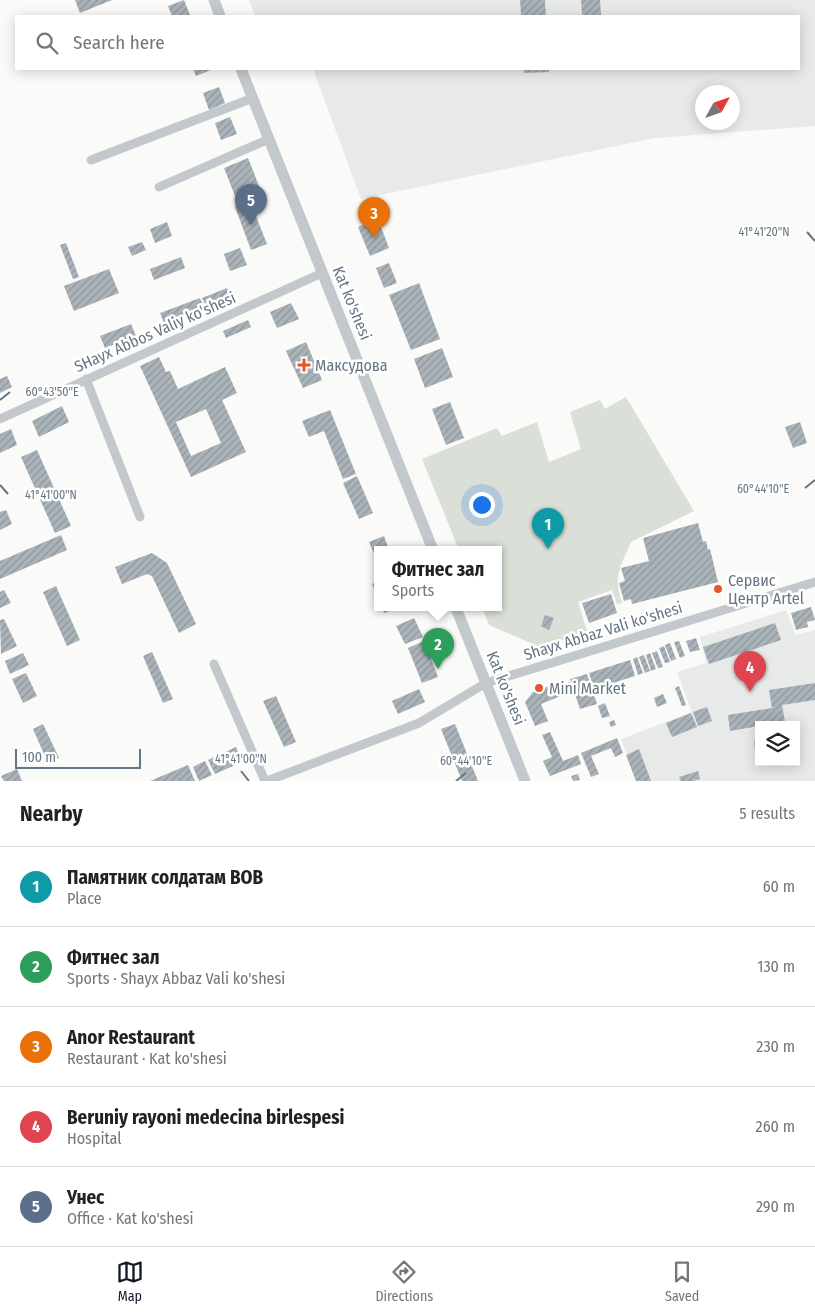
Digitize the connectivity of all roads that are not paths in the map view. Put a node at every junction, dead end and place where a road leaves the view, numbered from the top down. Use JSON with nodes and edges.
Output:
{"nodes":[{"id":1,"x":214,"y":0,"type":"edge"},
{"id":2,"x":220,"y":15,"type":"edge"},
{"id":3,"x":241,"y":70,"type":"edge"},
{"id":4,"x":253,"y":98,"type":"junction"},
{"id":5,"x":269,"y":139,"type":"junction"},
{"id":6,"x":90,"y":160,"type":"dead end"},
{"id":7,"x":159,"y":187,"type":"dead end"},
{"id":8,"x":322,"y":273,"type":"junction"},
{"id":9,"x":86,"y":380,"type":"junction"},
{"id":10,"x":0,"y":419,"type":"edge"},
{"id":11,"x":140,"y":517,"type":"dead end"},
{"id":12,"x":431,"y":546,"type":"edge"},
{"id":13,"x":815,"y":582,"type":"edge"},
{"id":14,"x":457,"y":611,"type":"edge"},
{"id":15,"x":214,"y":664,"type":"dead end"},
{"id":16,"x":486,"y":683,"type":"junction"},
{"id":17,"x":268,"y":781,"type":"edge"},
{"id":18,"x":525,"y":781,"type":"edge"}],
"edges":[{"from":1,"to":2,"type":"street"},
{"from":3,"to":4,"type":"street","name":"Kat ko'shesi"},
{"from":4,"to":5,"type":"street","name":"Kat ko'shesi"},
{"from":4,"to":6,"type":"street"},
{"from":5,"to":7,"type":"street"},
{"from":5,"to":8,"type":"street","name":"Kat ko'shesi"},
{"from":8,"to":9,"type":"street","name":"SHayx Abbos Valiy ko'shesi"},
{"from":8,"to":12,"type":"street","name":"Kat ko'shesi"},
{"from":9,"to":10,"type":"street","name":"SHayx Abbos Valiy ko'shesi"},
{"from":9,"to":11,"type":"street"},
{"from":13,"to":16,"type":"street","name":"Shayx Abbaz Vali ko'shesi"},
{"from":14,"to":16,"type":"street","name":"Kat ko'shesi"},
{"from":15,"to":17,"type":"street"},
{"from":16,"to":17,"type":"street","name":"Shayx Abbaz Vali ko'shesi"},
{"from":16,"to":18,"type":"street","name":"Kat ko'shesi"}]}
